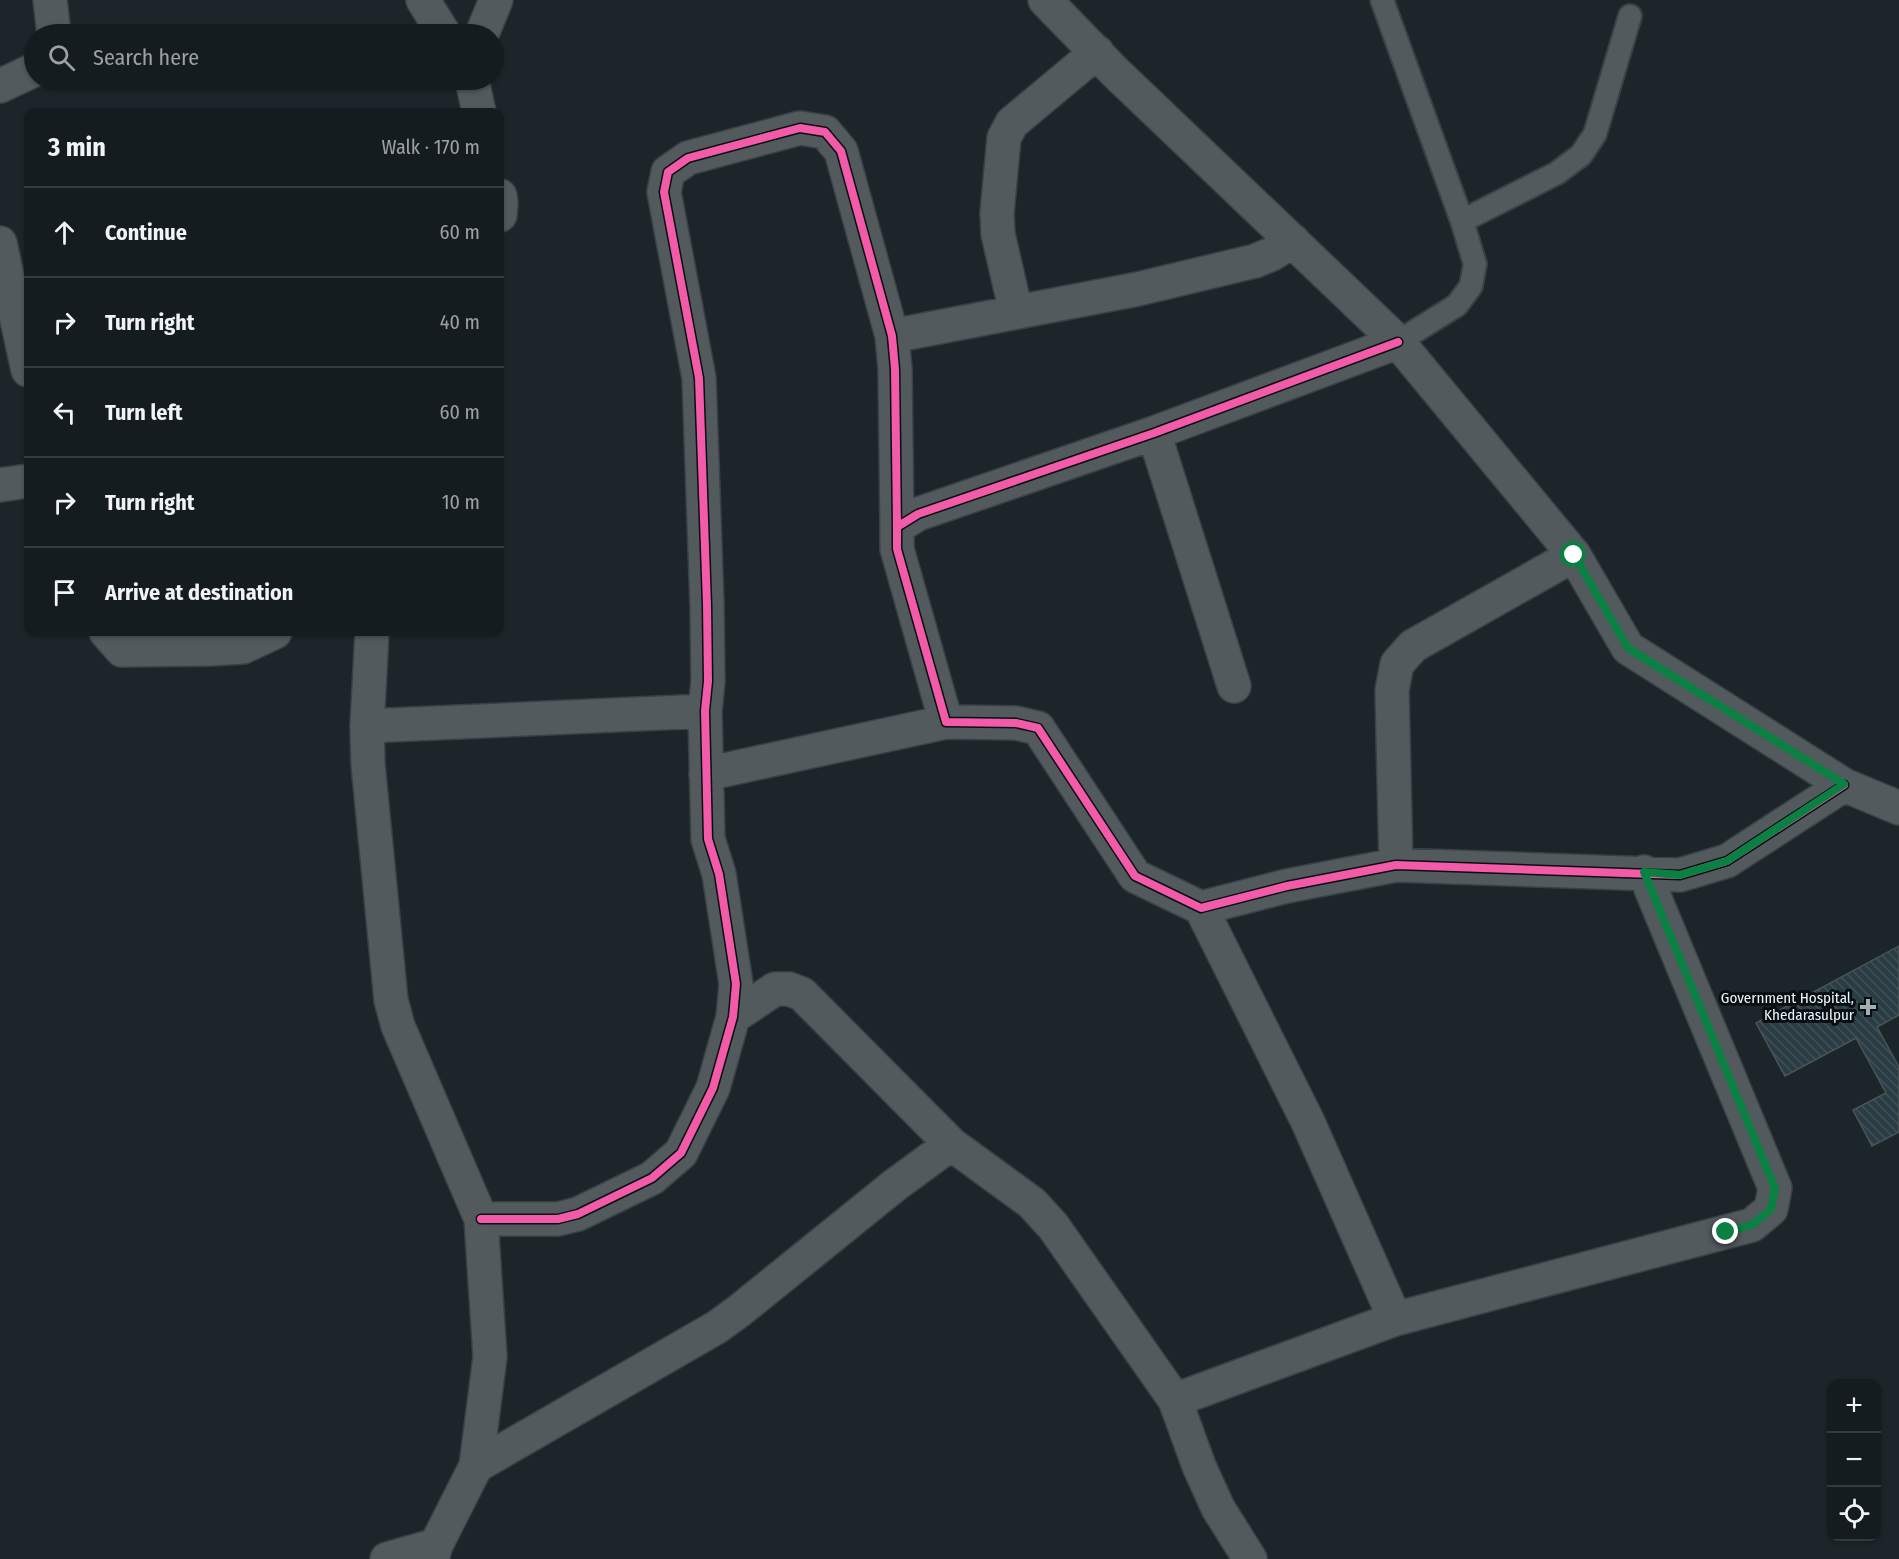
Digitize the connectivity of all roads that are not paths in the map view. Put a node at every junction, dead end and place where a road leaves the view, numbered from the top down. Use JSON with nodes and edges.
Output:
{"nodes":[{"id":1,"x":50,"y":0,"type":"edge"},
{"id":2,"x":423,"y":0,"type":"edge"},
{"id":3,"x":496,"y":0,"type":"edge"},
{"id":4,"x":1045,"y":0,"type":"edge"},
{"id":5,"x":1382,"y":0,"type":"edge"},
{"id":6,"x":1630,"y":16,"type":"dead end"},
{"id":7,"x":53,"y":24,"type":"edge"},
{"id":8,"x":438,"y":24,"type":"edge"},
{"id":9,"x":486,"y":24,"type":"edge"},
{"id":10,"x":1097,"y":52,"type":"junction"},
{"id":11,"x":24,"y":75,"type":"edge"},
{"id":12,"x":0,"y":86,"type":"edge"},
{"id":13,"x":474,"y":90,"type":"edge"},
{"id":14,"x":478,"y":108,"type":"edge"},
{"id":15,"x":1462,"y":221,"type":"junction"},
{"id":16,"x":1293,"y":241,"type":"junction"},
{"id":17,"x":0,"y":243,"type":"edge"},
{"id":18,"x":1016,"y":312,"type":"junction"},
{"id":19,"x":892,"y":336,"type":"junction"},
{"id":20,"x":1398,"y":342,"type":"junction"},
{"id":21,"x":24,"y":346,"type":"edge"},
{"id":22,"x":1154,"y":434,"type":"junction"},
{"id":23,"x":24,"y":482,"type":"edge"},
{"id":24,"x":0,"y":486,"type":"edge"},
{"id":25,"x":897,"y":527,"type":"junction"},
{"id":26,"x":1574,"y":555,"type":"junction"},
{"id":27,"x":110,"y":636,"type":"edge"},
{"id":28,"x":266,"y":636,"type":"edge"},
{"id":29,"x":372,"y":636,"type":"edge"},
{"id":30,"x":1234,"y":686,"type":"dead end"},
{"id":31,"x":705,"y":711,"type":"junction"},
{"id":32,"x":946,"y":722,"type":"junction"},
{"id":33,"x":367,"y":726,"type":"junction"},
{"id":34,"x":706,"y":774,"type":"junction"},
{"id":35,"x":1844,"y":784,"type":"junction"},
{"id":36,"x":1899,"y":808,"type":"edge"},
{"id":37,"x":1396,"y":865,"type":"junction"},
{"id":38,"x":1644,"y":872,"type":"junction"},
{"id":39,"x":1201,"y":908,"type":"junction"},
{"id":40,"x":733,"y":1017,"type":"junction"},
{"id":41,"x":951,"y":1144,"type":"junction"},
{"id":42,"x":481,"y":1219,"type":"junction"},
{"id":43,"x":1395,"y":1319,"type":"junction"},
{"id":44,"x":1175,"y":1400,"type":"junction"},
{"id":45,"x":476,"y":1466,"type":"junction"},
{"id":46,"x":434,"y":1552,"type":"edge"},
{"id":47,"x":387,"y":1559,"type":"edge"},
{"id":48,"x":1250,"y":1559,"type":"edge"}],
"edges":[{"from":1,"to":7,"type":"street"},
{"from":2,"to":8,"type":"street"},
{"from":3,"to":9,"type":"street"},
{"from":4,"to":10,"type":"street"},
{"from":5,"to":15,"type":"lane"},
{"from":6,"to":15,"type":"lane"},
{"from":10,"to":16,"type":"street"},
{"from":10,"to":18,"type":"street"},
{"from":11,"to":12,"type":"street"},
{"from":13,"to":14,"type":"street"},
{"from":15,"to":20,"type":"lane"},
{"from":16,"to":18,"type":"street"},
{"from":16,"to":20,"type":"street"},
{"from":17,"to":21,"type":"street"},
{"from":18,"to":19,"type":"street"},
{"from":19,"to":25,"type":"street"},
{"from":19,"to":31,"type":"street"},
{"from":20,"to":22,"type":"street"},
{"from":20,"to":26,"type":"street"},
{"from":22,"to":25,"type":"street"},
{"from":22,"to":30,"type":"street"},
{"from":23,"to":24,"type":"street"},
{"from":25,"to":32,"type":"street"},
{"from":26,"to":35,"type":"street"},
{"from":26,"to":37,"type":"street"},
{"from":27,"to":28,"type":"street"},
{"from":29,"to":33,"type":"street"},
{"from":31,"to":33,"type":"street"},
{"from":31,"to":34,"type":"street"},
{"from":32,"to":34,"type":"street"},
{"from":32,"to":39,"type":"street"},
{"from":33,"to":42,"type":"street"},
{"from":34,"to":40,"type":"street"},
{"from":35,"to":36,"type":"street"},
{"from":35,"to":38,"type":"street"},
{"from":37,"to":38,"type":"street"},
{"from":37,"to":39,"type":"street"},
{"from":38,"to":43,"type":"street"},
{"from":39,"to":43,"type":"street"},
{"from":40,"to":41,"type":"street"},
{"from":40,"to":42,"type":"street"},
{"from":41,"to":44,"type":"street"},
{"from":41,"to":45,"type":"street"},
{"from":42,"to":45,"type":"street"},
{"from":43,"to":44,"type":"street"},
{"from":44,"to":48,"type":"street"},
{"from":45,"to":46,"type":"street"},
{"from":46,"to":47,"type":"street"}]}
